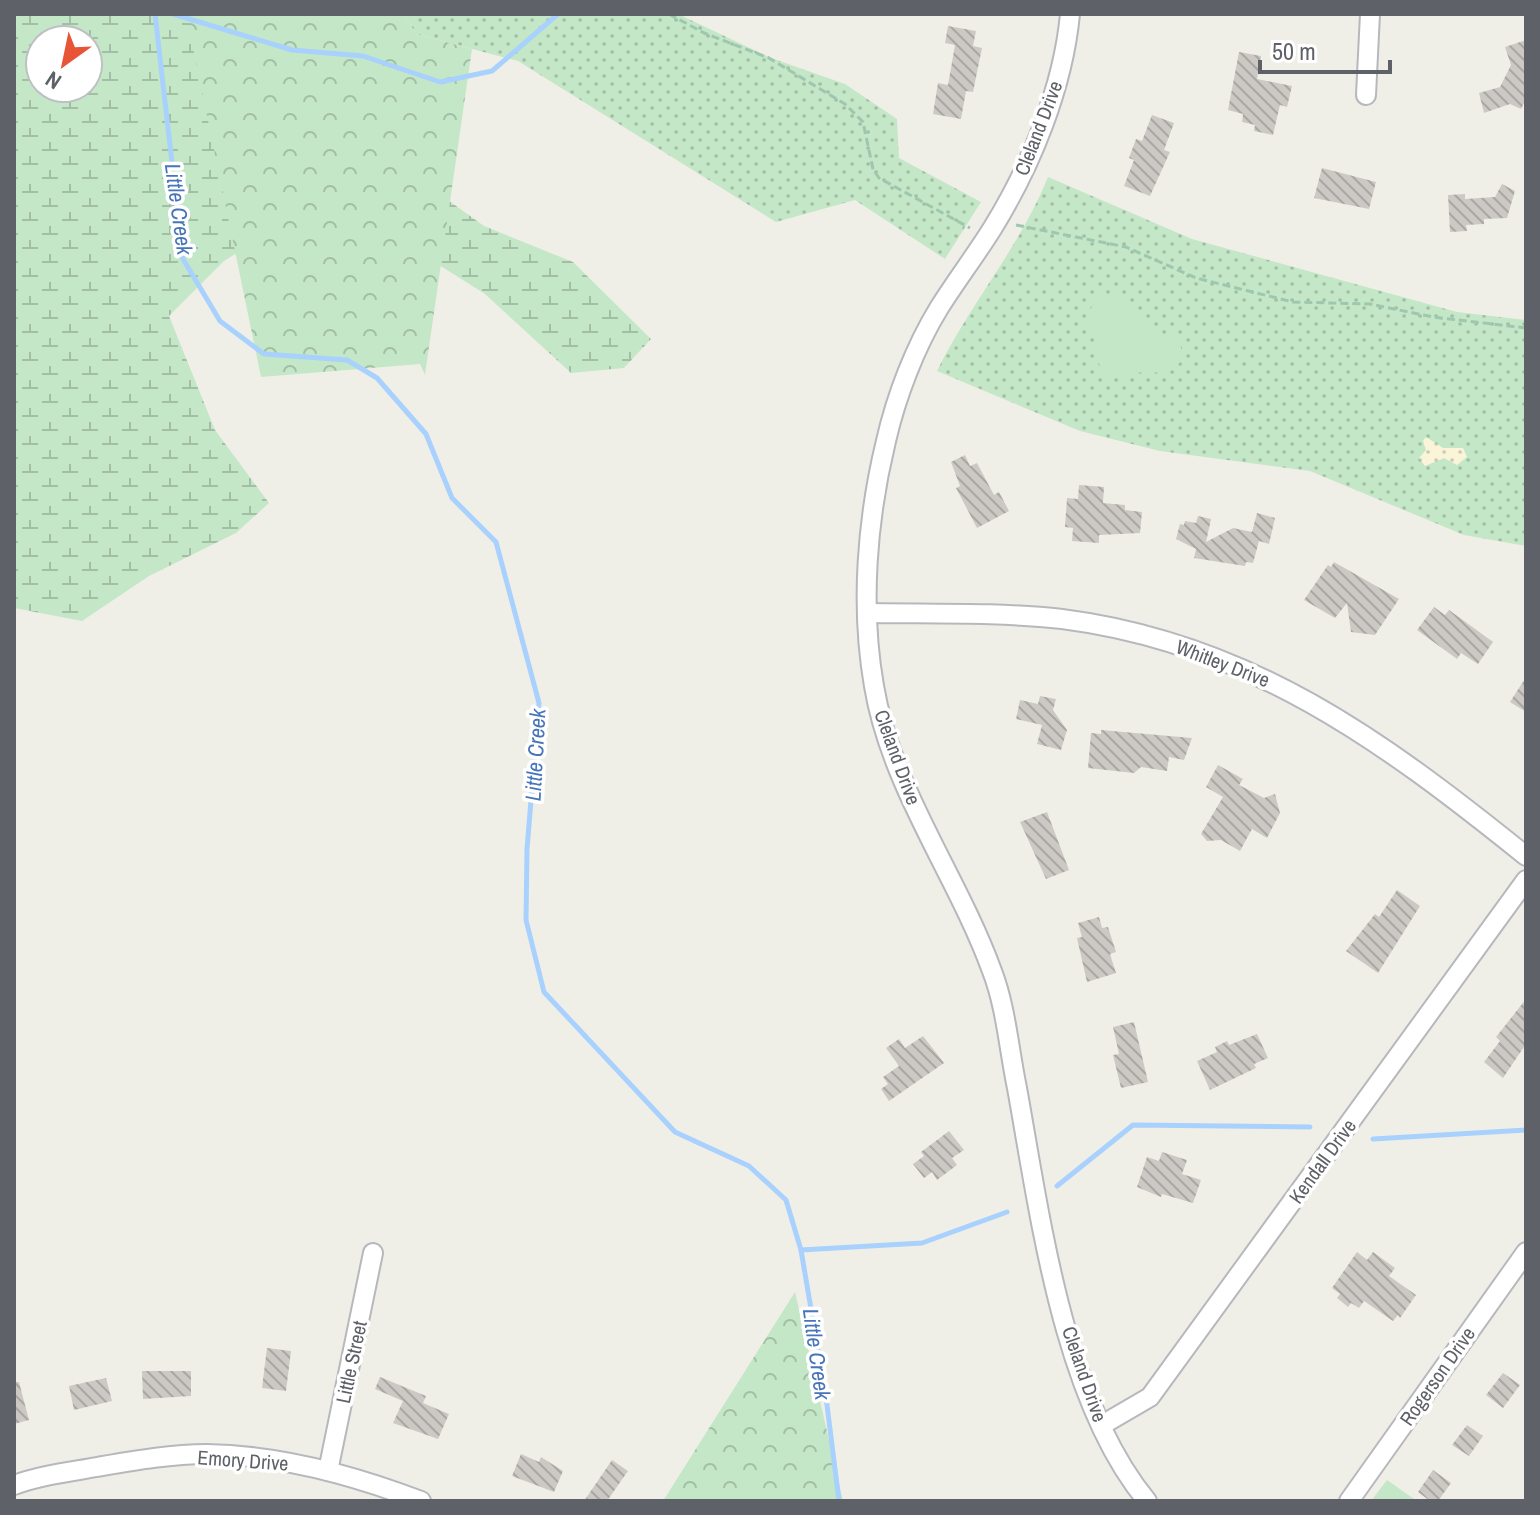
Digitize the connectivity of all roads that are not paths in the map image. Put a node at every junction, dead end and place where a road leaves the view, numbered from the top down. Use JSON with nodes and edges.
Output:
{"nodes":[{"id":1,"x":1070,"y":14,"type":"edge"},
{"id":2,"x":1370,"y":14,"type":"edge"},
{"id":3,"x":1366,"y":95,"type":"dead end"},
{"id":4,"x":868,"y":613,"type":"junction"},
{"id":5,"x":1526,"y":856,"type":"edge"},
{"id":6,"x":1526,"y":880,"type":"edge"},
{"id":7,"x":1526,"y":1252,"type":"edge"},
{"id":8,"x":373,"y":1253,"type":"dead end"},
{"id":9,"x":1102,"y":1425,"type":"junction"},
{"id":10,"x":328,"y":1471,"type":"junction"},
{"id":11,"x":14,"y":1485,"type":"edge"},
{"id":12,"x":421,"y":1501,"type":"edge"},
{"id":13,"x":1147,"y":1501,"type":"edge"},
{"id":14,"x":1349,"y":1501,"type":"edge"}],
"edges":[{"from":1,"to":4,"type":"street","name":"Cleland Drive"},
{"from":2,"to":3,"type":"street"},
{"from":4,"to":5,"type":"street","name":"Whitley Drive"},
{"from":4,"to":9,"type":"street","name":"Cleland Drive"},
{"from":6,"to":9,"type":"street","name":"Kendall Drive"},
{"from":7,"to":14,"type":"street","name":"Rogerson Drive"},
{"from":8,"to":10,"type":"street","name":"Little Street"},
{"from":9,"to":13,"type":"street","name":"Cleland Drive"},
{"from":10,"to":11,"type":"street","name":"Emory Drive"},
{"from":10,"to":12,"type":"street","name":"Emory Drive"}]}
